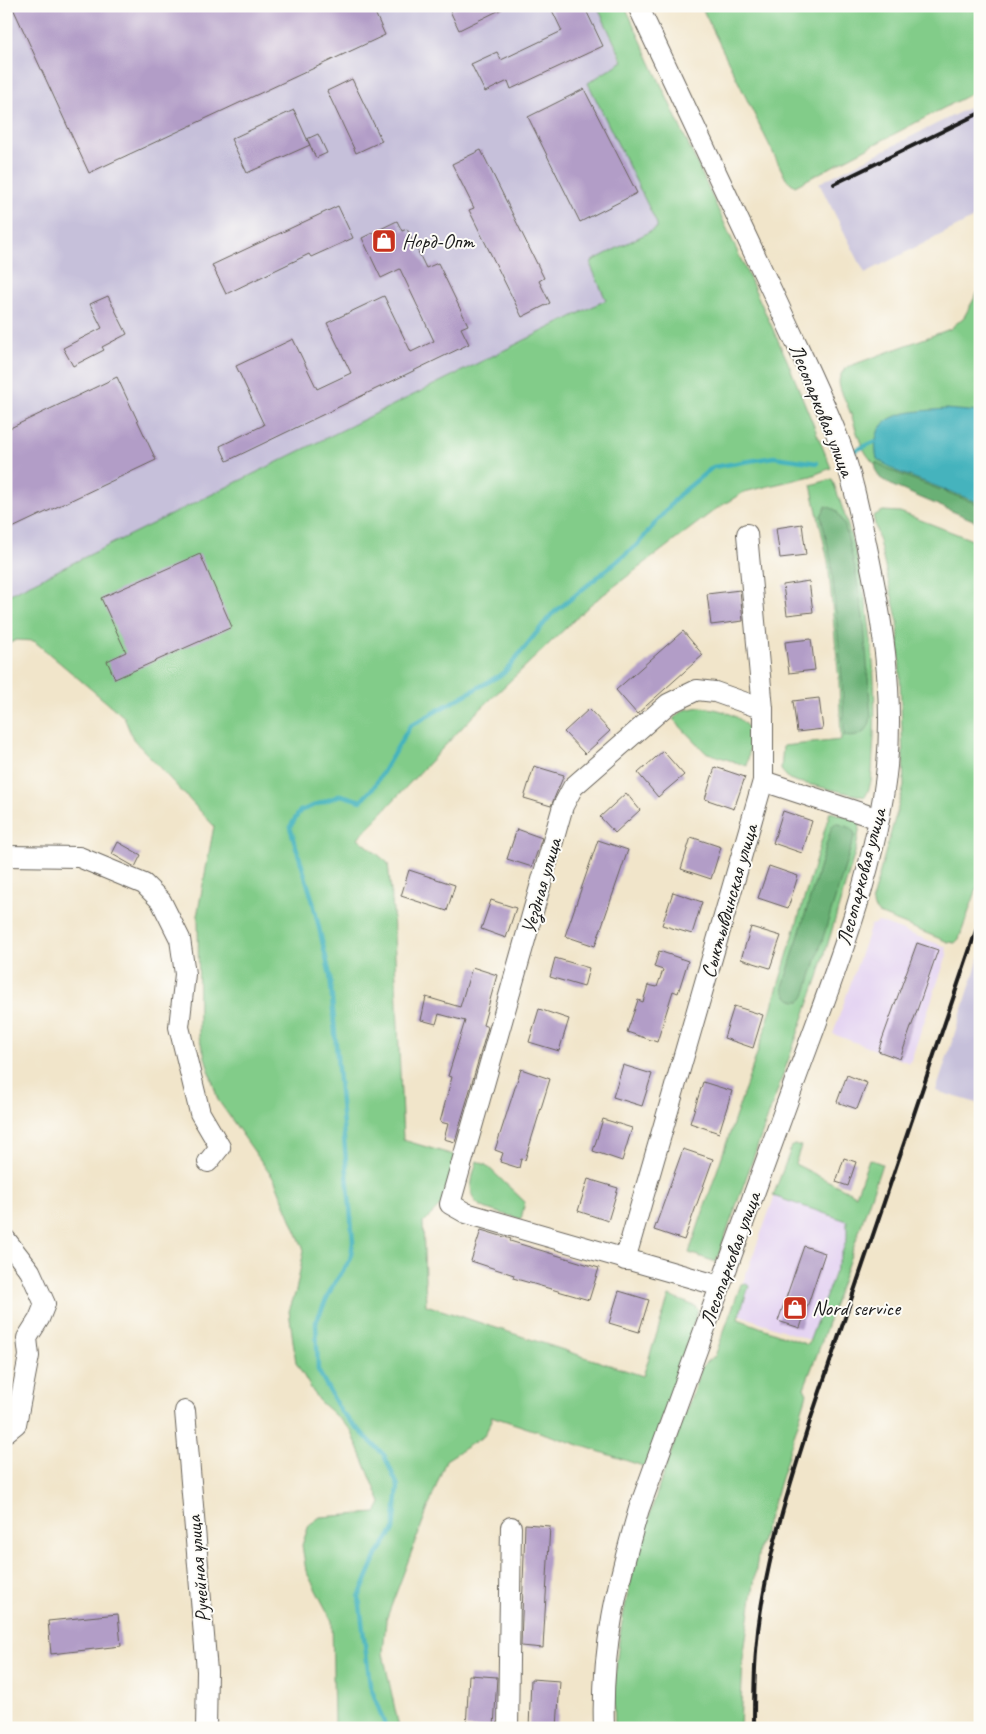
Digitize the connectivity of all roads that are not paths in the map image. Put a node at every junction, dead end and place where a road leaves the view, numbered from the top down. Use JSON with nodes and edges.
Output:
{"nodes":[{"id":1,"x":638,"y":6,"type":"edge"},
{"id":2,"x":747,"y":534,"type":"dead end"},
{"id":3,"x":762,"y":708,"type":"junction"},
{"id":4,"x":763,"y":781,"type":"junction"},
{"id":5,"x":879,"y":820,"type":"junction"},
{"id":6,"x":6,"y":856,"type":"edge"},
{"id":7,"x":208,"y":1162,"type":"dead end"},
{"id":8,"x":6,"y":1240,"type":"edge"},
{"id":9,"x":625,"y":1260,"type":"junction"},
{"id":10,"x":720,"y":1286,"type":"junction"},
{"id":11,"x":185,"y":1411,"type":"dead end"},
{"id":12,"x":6,"y":1432,"type":"edge"},
{"id":13,"x":511,"y":1527,"type":"dead end"},
{"id":14,"x":206,"y":1728,"type":"edge"},
{"id":15,"x":508,"y":1728,"type":"edge"},
{"id":16,"x":604,"y":1728,"type":"edge"}],
"edges":[{"from":1,"to":5,"type":"street","name":"Лесопарковая улица"},
{"from":2,"to":3,"type":"street","name":"Сыктывдинская улица"},
{"from":3,"to":4,"type":"street","name":"Сыктывдинская улица"},
{"from":3,"to":9,"type":"street","name":"Уездная улица"},
{"from":4,"to":5,"type":"street"},
{"from":4,"to":9,"type":"street","name":"Сыктывдинская улица"},
{"from":5,"to":10,"type":"street","name":"Лесопарковая улица"},
{"from":6,"to":7,"type":"street"},
{"from":8,"to":12,"type":"street"},
{"from":9,"to":10,"type":"street"},
{"from":10,"to":16,"type":"street","name":"Лесопарковая улица"},
{"from":11,"to":14,"type":"street","name":"Ручейная улица"},
{"from":13,"to":15,"type":"street"}]}
